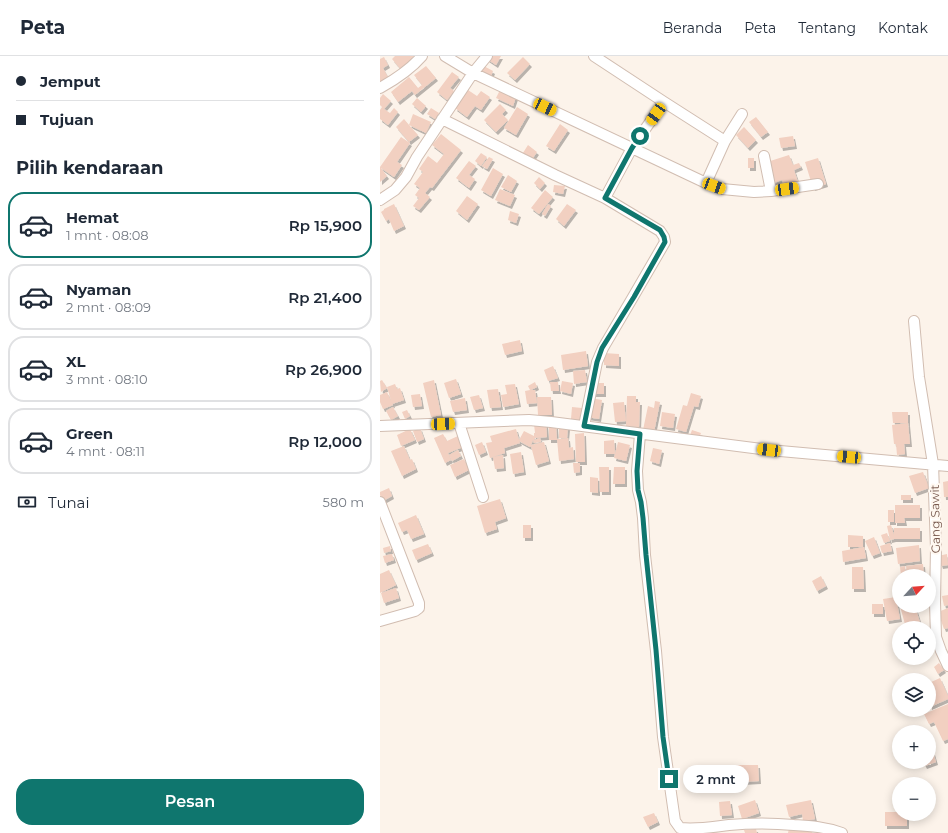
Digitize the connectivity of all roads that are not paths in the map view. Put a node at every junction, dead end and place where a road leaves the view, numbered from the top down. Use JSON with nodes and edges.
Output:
{"nodes":[{"id":1,"x":422,"y":56,"type":"edge"},
{"id":2,"x":445,"y":56,"type":"edge"},
{"id":3,"x":487,"y":56,"type":"edge"},
{"id":4,"x":594,"y":56,"type":"edge"},
{"id":5,"x":473,"y":73,"type":"junction"},
{"id":6,"x":380,"y":88,"type":"edge"},
{"id":7,"x":664,"y":102,"type":"junction"},
{"id":8,"x":742,"y":114,"type":"dead end"},
{"id":9,"x":442,"y":119,"type":"junction"},
{"id":10,"x":725,"y":141,"type":"junction"},
{"id":11,"x":632,"y":148,"type":"junction"},
{"id":12,"x":764,"y":156,"type":"dead end"},
{"id":13,"x":706,"y":183,"type":"junction"},
{"id":14,"x":818,"y":184,"type":"dead end"},
{"id":15,"x":771,"y":191,"type":"junction"},
{"id":16,"x":605,"y":198,"type":"junction"},
{"id":17,"x":380,"y":200,"type":"edge"},
{"id":18,"x":914,"y":321,"type":"dead end"},
{"id":19,"x":459,"y":423,"type":"junction"},
{"id":20,"x":380,"y":426,"type":"edge"},
{"id":21,"x":584,"y":426,"type":"junction"},
{"id":22,"x":640,"y":434,"type":"junction"},
{"id":23,"x":933,"y":464,"type":"junction"},
{"id":24,"x":948,"y":466,"type":"edge"},
{"id":25,"x":483,"y":497,"type":"dead end"},
{"id":26,"x":380,"y":502,"type":"edge"},
{"id":27,"x":384,"y":518,"type":"edge"},
{"id":28,"x":380,"y":621,"type":"edge"},
{"id":29,"x":948,"y":666,"type":"edge"},
{"id":30,"x":770,"y":828,"type":"edge"},
{"id":31,"x":842,"y":833,"type":"edge"}],
"edges":[{"from":1,"to":6,"type":"street"},
{"from":2,"to":5,"type":"street"},
{"from":3,"to":5,"type":"street"},
{"from":4,"to":7,"type":"street"},
{"from":5,"to":9,"type":"street"},
{"from":5,"to":11,"type":"street"},
{"from":7,"to":10,"type":"street"},
{"from":7,"to":11,"type":"street"},
{"from":8,"to":10,"type":"street"},
{"from":9,"to":16,"type":"street"},
{"from":9,"to":17,"type":"street"},
{"from":10,"to":13,"type":"street"},
{"from":11,"to":13,"type":"street"},
{"from":11,"to":16,"type":"street"},
{"from":12,"to":15,"type":"street"},
{"from":13,"to":15,"type":"street"},
{"from":14,"to":15,"type":"street"},
{"from":16,"to":21,"type":"street"},
{"from":18,"to":23,"type":"street","name":"Gang Sawit"},
{"from":19,"to":20,"type":"street"},
{"from":19,"to":21,"type":"street"},
{"from":19,"to":25,"type":"street"},
{"from":21,"to":22,"type":"street"},
{"from":22,"to":23,"type":"street"},
{"from":22,"to":30,"type":"street"},
{"from":23,"to":24,"type":"street"},
{"from":23,"to":29,"type":"street","name":"Gang Sawit"},
{"from":26,"to":27,"type":"street"},
{"from":27,"to":28,"type":"street"},
{"from":30,"to":31,"type":"street"}]}
